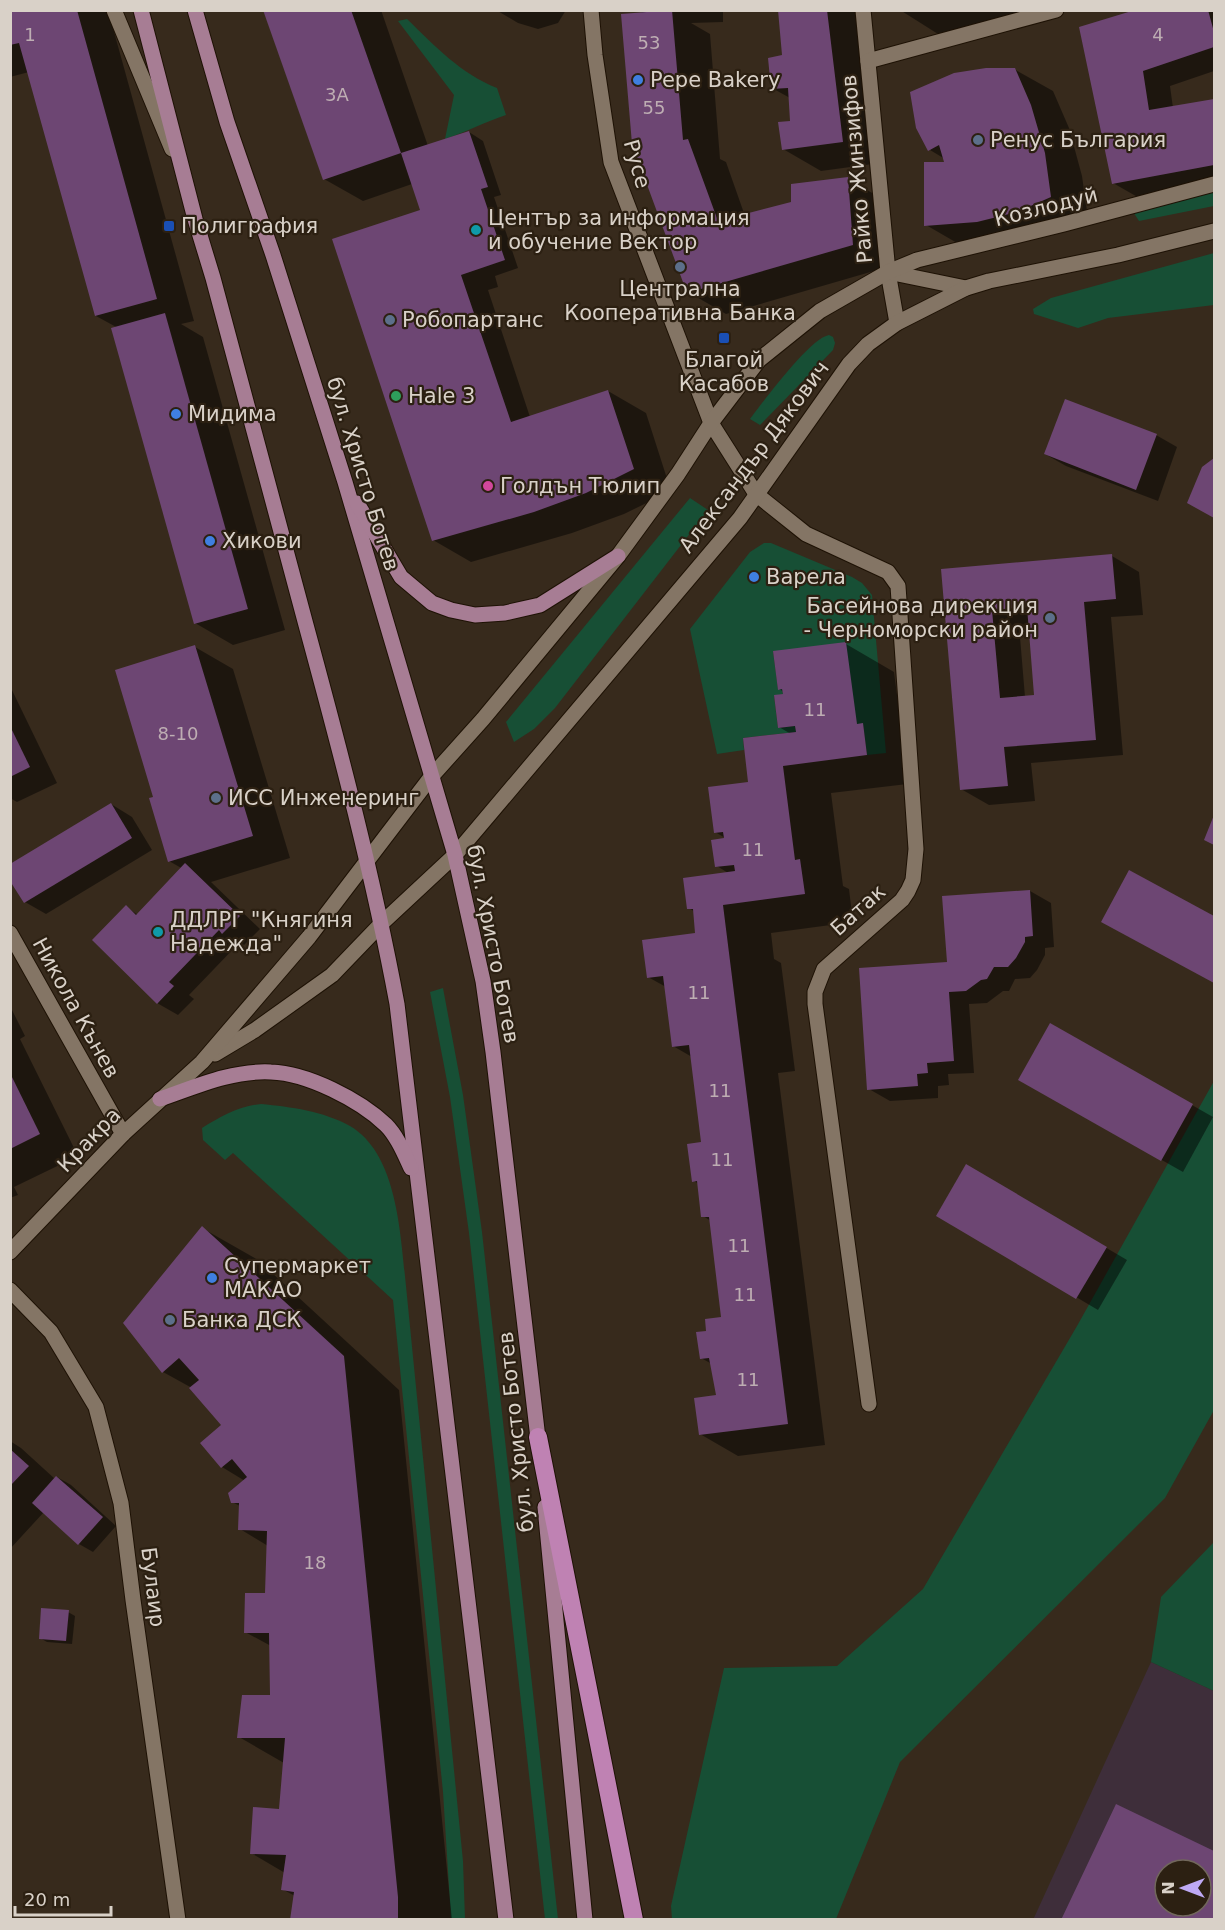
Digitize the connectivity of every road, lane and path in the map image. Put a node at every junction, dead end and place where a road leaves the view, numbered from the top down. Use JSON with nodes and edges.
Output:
{"nodes":[{"id":1,"x":114,"y":10,"type":"edge"},
{"id":2,"x":141,"y":10,"type":"edge"},
{"id":3,"x":195,"y":10,"type":"edge"},
{"id":4,"x":591,"y":10,"type":"edge"},
{"id":5,"x":863,"y":10,"type":"edge"},
{"id":6,"x":1056,"y":10,"type":"edge"},
{"id":7,"x":868,"y":61,"type":"junction"},
{"id":8,"x":182,"y":172,"type":"junction"},
{"id":9,"x":1215,"y":184,"type":"edge"},
{"id":10,"x":1215,"y":231,"type":"edge"},
{"id":11,"x":888,"y":272,"type":"junction"},
{"id":12,"x":966,"y":288,"type":"junction"},
{"id":13,"x":897,"y":323,"type":"junction"},
{"id":14,"x":711,"y":423,"type":"junction"},
{"id":15,"x":345,"y":482,"type":"junction"},
{"id":16,"x":756,"y":494,"type":"junction"},
{"id":17,"x":618,"y":556,"type":"junction"},
{"id":18,"x":431,"y":777,"type":"junction"},
{"id":19,"x":455,"y":855,"type":"junction"},
{"id":20,"x":368,"y":861,"type":"junction"},
{"id":21,"x":382,"y":923,"type":"junction"},
{"id":22,"x":10,"y":933,"type":"edge"},
{"id":23,"x":202,"y":1062,"type":"junction"},
{"id":24,"x":160,"y":1099,"type":"junction"},
{"id":25,"x":123,"y":1134,"type":"junction"},
{"id":26,"x":418,"y":1187,"type":"junction"},
{"id":27,"x":10,"y":1252,"type":"edge"},
{"id":28,"x":10,"y":1290,"type":"edge"},
{"id":29,"x":870,"y":1404,"type":"dead end"},
{"id":30,"x":538,"y":1437,"type":"junction"},
{"id":31,"x":178,"y":1920,"type":"edge"},
{"id":32,"x":506,"y":1920,"type":"edge"},
{"id":33,"x":585,"y":1920,"type":"edge"},
{"id":34,"x":634,"y":1920,"type":"edge"}],
"edges":[{"from":1,"to":8,"type":"street"},
{"from":2,"to":8,"type":"main road"},
{"from":3,"to":15,"type":"main road","name":"бул. Христо Ботев"},
{"from":4,"to":14,"type":"street","name":"Русе"},
{"from":5,"to":7,"type":"street","name":"Райко Жинзифов"},
{"from":6,"to":7,"type":"street"},
{"from":7,"to":11,"type":"street","name":"Райко Жинзифов"},
{"from":8,"to":20,"type":"main road"},
{"from":9,"to":11,"type":"street","name":"Козлодуй"},
{"from":10,"to":12,"type":"street","name":"Александър Дякович"},
{"from":11,"to":12,"type":"street"},
{"from":11,"to":13,"type":"street","name":"Райко Жинзифов"},
{"from":11,"to":14,"type":"street"},
{"from":12,"to":13,"type":"street","name":"Александър Дякович"},
{"from":13,"to":16,"type":"street","name":"Александър Дякович"},
{"from":14,"to":16,"type":"street","name":"Батак"},
{"from":14,"to":17,"type":"street"},
{"from":15,"to":17,"type":"main road"},
{"from":15,"to":18,"type":"main road","name":"бул. Христо Ботев"},
{"from":16,"to":19,"type":"street","name":"Александър Дякович"},
{"from":16,"to":29,"type":"street","name":"Батак"},
{"from":17,"to":18,"type":"street"},
{"from":18,"to":19,"type":"main road","name":"бул. Христо Ботев"},
{"from":18,"to":20,"type":"street"},
{"from":19,"to":21,"type":"street","name":"Александър Дякович"},
{"from":19,"to":30,"type":"main road","name":"бул. Христо Ботев"},
{"from":20,"to":21,"type":"main road"},
{"from":20,"to":23,"type":"street","name":"Кракра"},
{"from":21,"to":23,"type":"street","name":"Кракра"},
{"from":21,"to":26,"type":"main road"},
{"from":22,"to":25,"type":"street","name":"Никола Кънев"},
{"from":23,"to":24,"type":"street","name":"Кракра"},
{"from":24,"to":25,"type":"street","name":"Кракра"},
{"from":24,"to":26,"type":"main road"},
{"from":25,"to":27,"type":"street","name":"Кракра"},
{"from":26,"to":32,"type":"main road"},
{"from":28,"to":31,"type":"street","name":"Булаир"},
{"from":30,"to":33,"type":"main road","name":"бул. Христо Ботев"},
{"from":30,"to":34,"type":"highway"}]}
